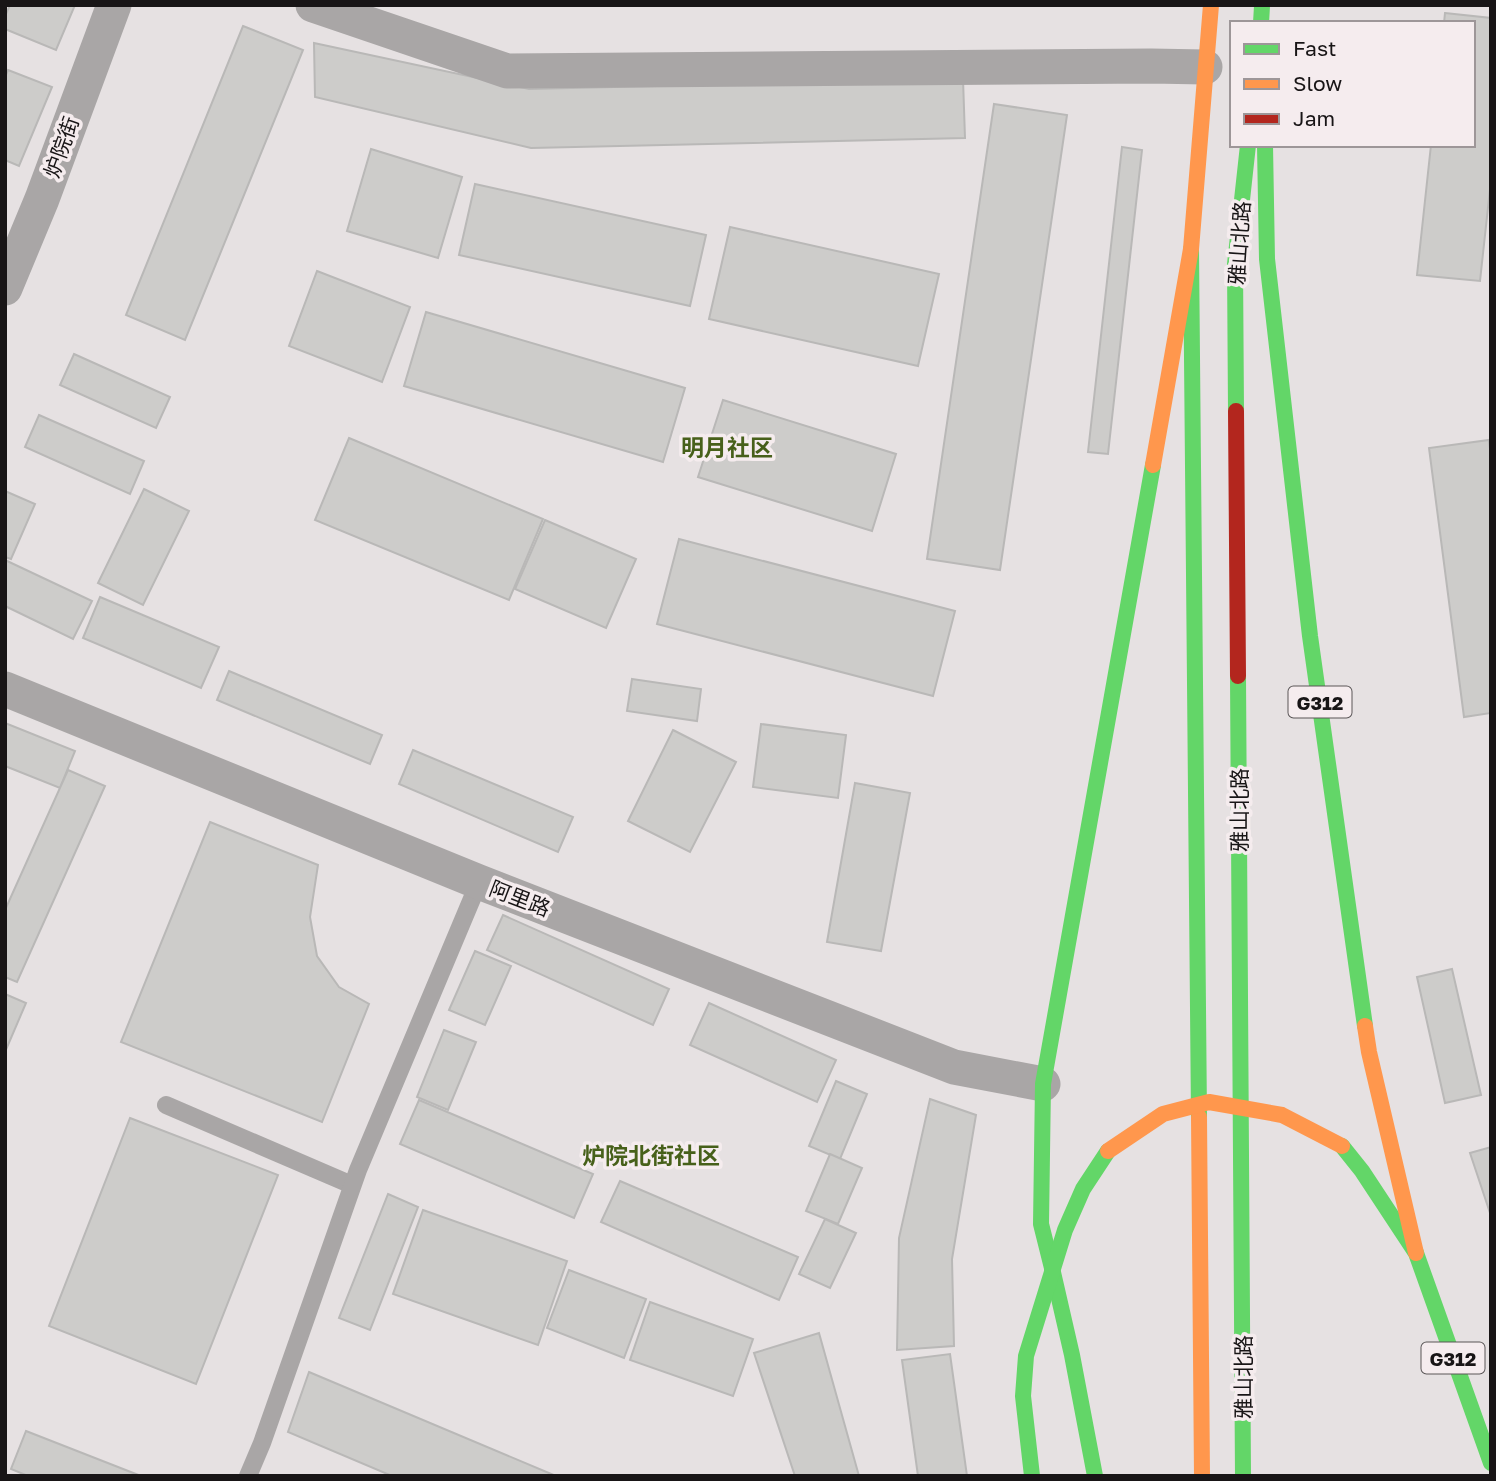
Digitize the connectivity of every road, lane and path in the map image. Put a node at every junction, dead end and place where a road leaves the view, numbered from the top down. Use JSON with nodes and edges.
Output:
{"nodes":[{"id":1,"x":114,"y":5,"type":"edge"},
{"id":2,"x":313,"y":5,"type":"edge"},
{"id":3,"x":1210,"y":5,"type":"edge"},
{"id":4,"x":1205,"y":67,"type":"junction"},
{"id":5,"x":1248,"y":147,"type":"edge"},
{"id":6,"x":1265,"y":147,"type":"edge"},
{"id":7,"x":1191,"y":249,"type":"junction"},
{"id":8,"x":5,"y":288,"type":"edge"},
{"id":9,"x":5,"y":690,"type":"edge"},
{"id":10,"x":480,"y":882,"type":"junction"},
{"id":11,"x":1042,"y":1084,"type":"junction"},
{"id":12,"x":166,"y":1105,"type":"dead end"},
{"id":13,"x":352,"y":1185,"type":"junction"},
{"id":14,"x":1416,"y":1253,"type":"junction"},
{"id":15,"x":1052,"y":1268,"type":"junction"},
{"id":16,"x":1480,"y":1397,"type":"edge"},
{"id":17,"x":1491,"y":1463,"type":"edge"},
{"id":18,"x":248,"y":1476,"type":"edge"},
{"id":19,"x":1032,"y":1476,"type":"edge"},
{"id":20,"x":1095,"y":1476,"type":"edge"},
{"id":21,"x":1202,"y":1476,"type":"edge"},
{"id":22,"x":1243,"y":1476,"type":"edge"}],
"edges":[{"from":1,"to":8,"type":"street","name":"炉院街"},
{"from":2,"to":4,"type":"street"},
{"from":3,"to":4,"type":"main road"},
{"from":4,"to":7,"type":"main road"},
{"from":5,"to":22,"type":"main road","name":"雅山北路"},
{"from":6,"to":14,"type":"main road","name":"雅山北路","number":"G312"},
{"from":7,"to":11,"type":"main road"},
{"from":7,"to":21,"type":"main road"},
{"from":9,"to":10,"type":"street","name":"阿里路"},
{"from":10,"to":11,"type":"street","name":"阿里路"},
{"from":10,"to":13,"type":"lane"},
{"from":11,"to":15,"type":"main road"},
{"from":12,"to":13,"type":"lane"},
{"from":13,"to":18,"type":"lane"},
{"from":14,"to":15,"type":"main road","bridge":true},
{"from":14,"to":16,"type":"main road","number":"G312"},
{"from":15,"to":19,"type":"main road"},
{"from":15,"to":20,"type":"main road"},
{"from":16,"to":17,"type":"main road","number":"G312"}]}
